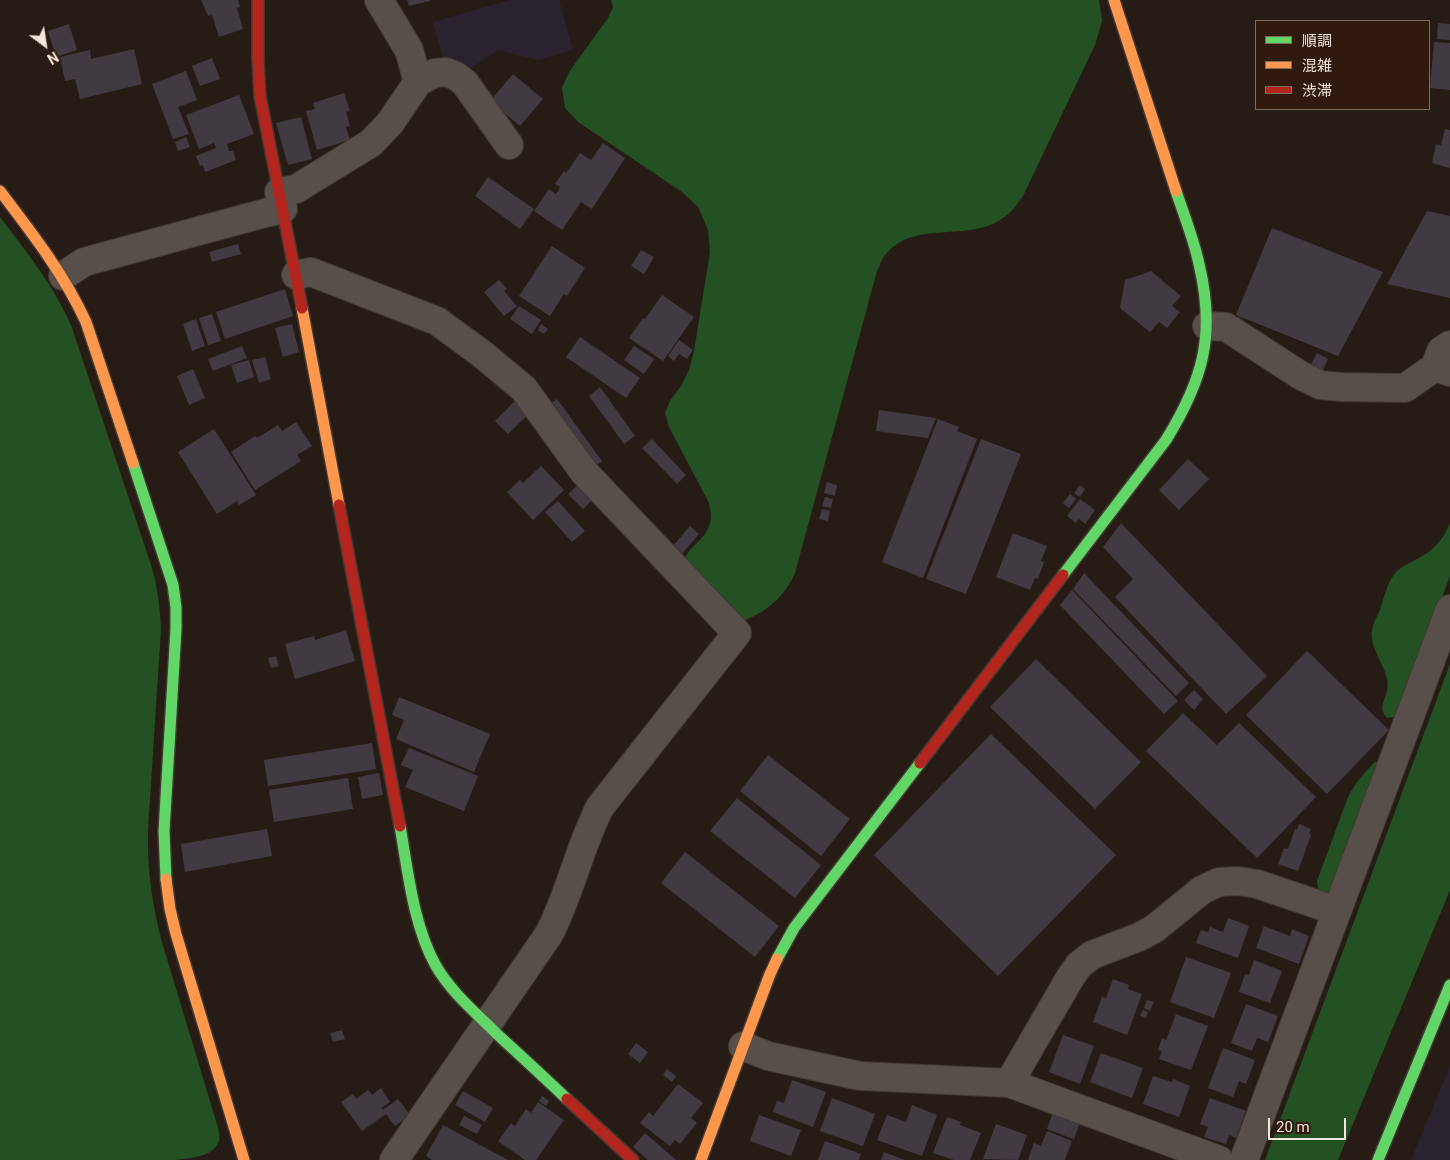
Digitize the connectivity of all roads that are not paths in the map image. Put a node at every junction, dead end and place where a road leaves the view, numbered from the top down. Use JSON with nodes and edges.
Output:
{"nodes":[{"id":1,"x":258,"y":0,"type":"edge"},
{"id":2,"x":379,"y":0,"type":"edge"},
{"id":3,"x":1114,"y":0,"type":"edge"},
{"id":4,"x":418,"y":82,"type":"junction"},
{"id":5,"x":510,"y":145,"type":"dead end"},
{"id":6,"x":0,"y":191,"type":"edge"},
{"id":7,"x":281,"y":201,"type":"junction"},
{"id":8,"x":296,"y":275,"type":"junction"},
{"id":9,"x":63,"y":276,"type":"junction"},
{"id":10,"x":1206,"y":326,"type":"junction"},
{"id":11,"x":1445,"y":361,"type":"edge"},
{"id":12,"x":1450,"y":609,"type":"edge"},
{"id":13,"x":1337,"y":911,"type":"junction"},
{"id":14,"x":1450,"y":985,"type":"edge"},
{"id":15,"x":487,"y":1024,"type":"junction"},
{"id":16,"x":743,"y":1046,"type":"junction"},
{"id":17,"x":1009,"y":1083,"type":"junction"},
{"id":18,"x":705,"y":1159,"type":"edge"},
{"id":19,"x":244,"y":1160,"type":"edge"},
{"id":20,"x":394,"y":1160,"type":"edge"},
{"id":21,"x":633,"y":1160,"type":"edge"},
{"id":22,"x":1219,"y":1160,"type":"edge"},
{"id":23,"x":1244,"y":1160,"type":"edge"},
{"id":24,"x":1378,"y":1160,"type":"edge"}],
"edges":[{"from":1,"to":7,"type":"street"},
{"from":2,"to":4,"type":"street"},
{"from":3,"to":10,"type":"street"},
{"from":4,"to":5,"type":"street"},
{"from":4,"to":7,"type":"street"},
{"from":6,"to":9,"type":"street"},
{"from":7,"to":8,"type":"street"},
{"from":7,"to":9,"type":"street"},
{"from":8,"to":15,"type":"street"},
{"from":8,"to":15,"type":"street"},
{"from":9,"to":19,"type":"street"},
{"from":10,"to":11,"type":"street"},
{"from":10,"to":16,"type":"street"},
{"from":12,"to":13,"type":"street"},
{"from":13,"to":17,"type":"street"},
{"from":13,"to":23,"type":"street"},
{"from":14,"to":24,"type":"street"},
{"from":15,"to":20,"type":"street"},
{"from":15,"to":21,"type":"street"},
{"from":16,"to":17,"type":"street"},
{"from":16,"to":18,"type":"street"},
{"from":17,"to":22,"type":"street"}]}
